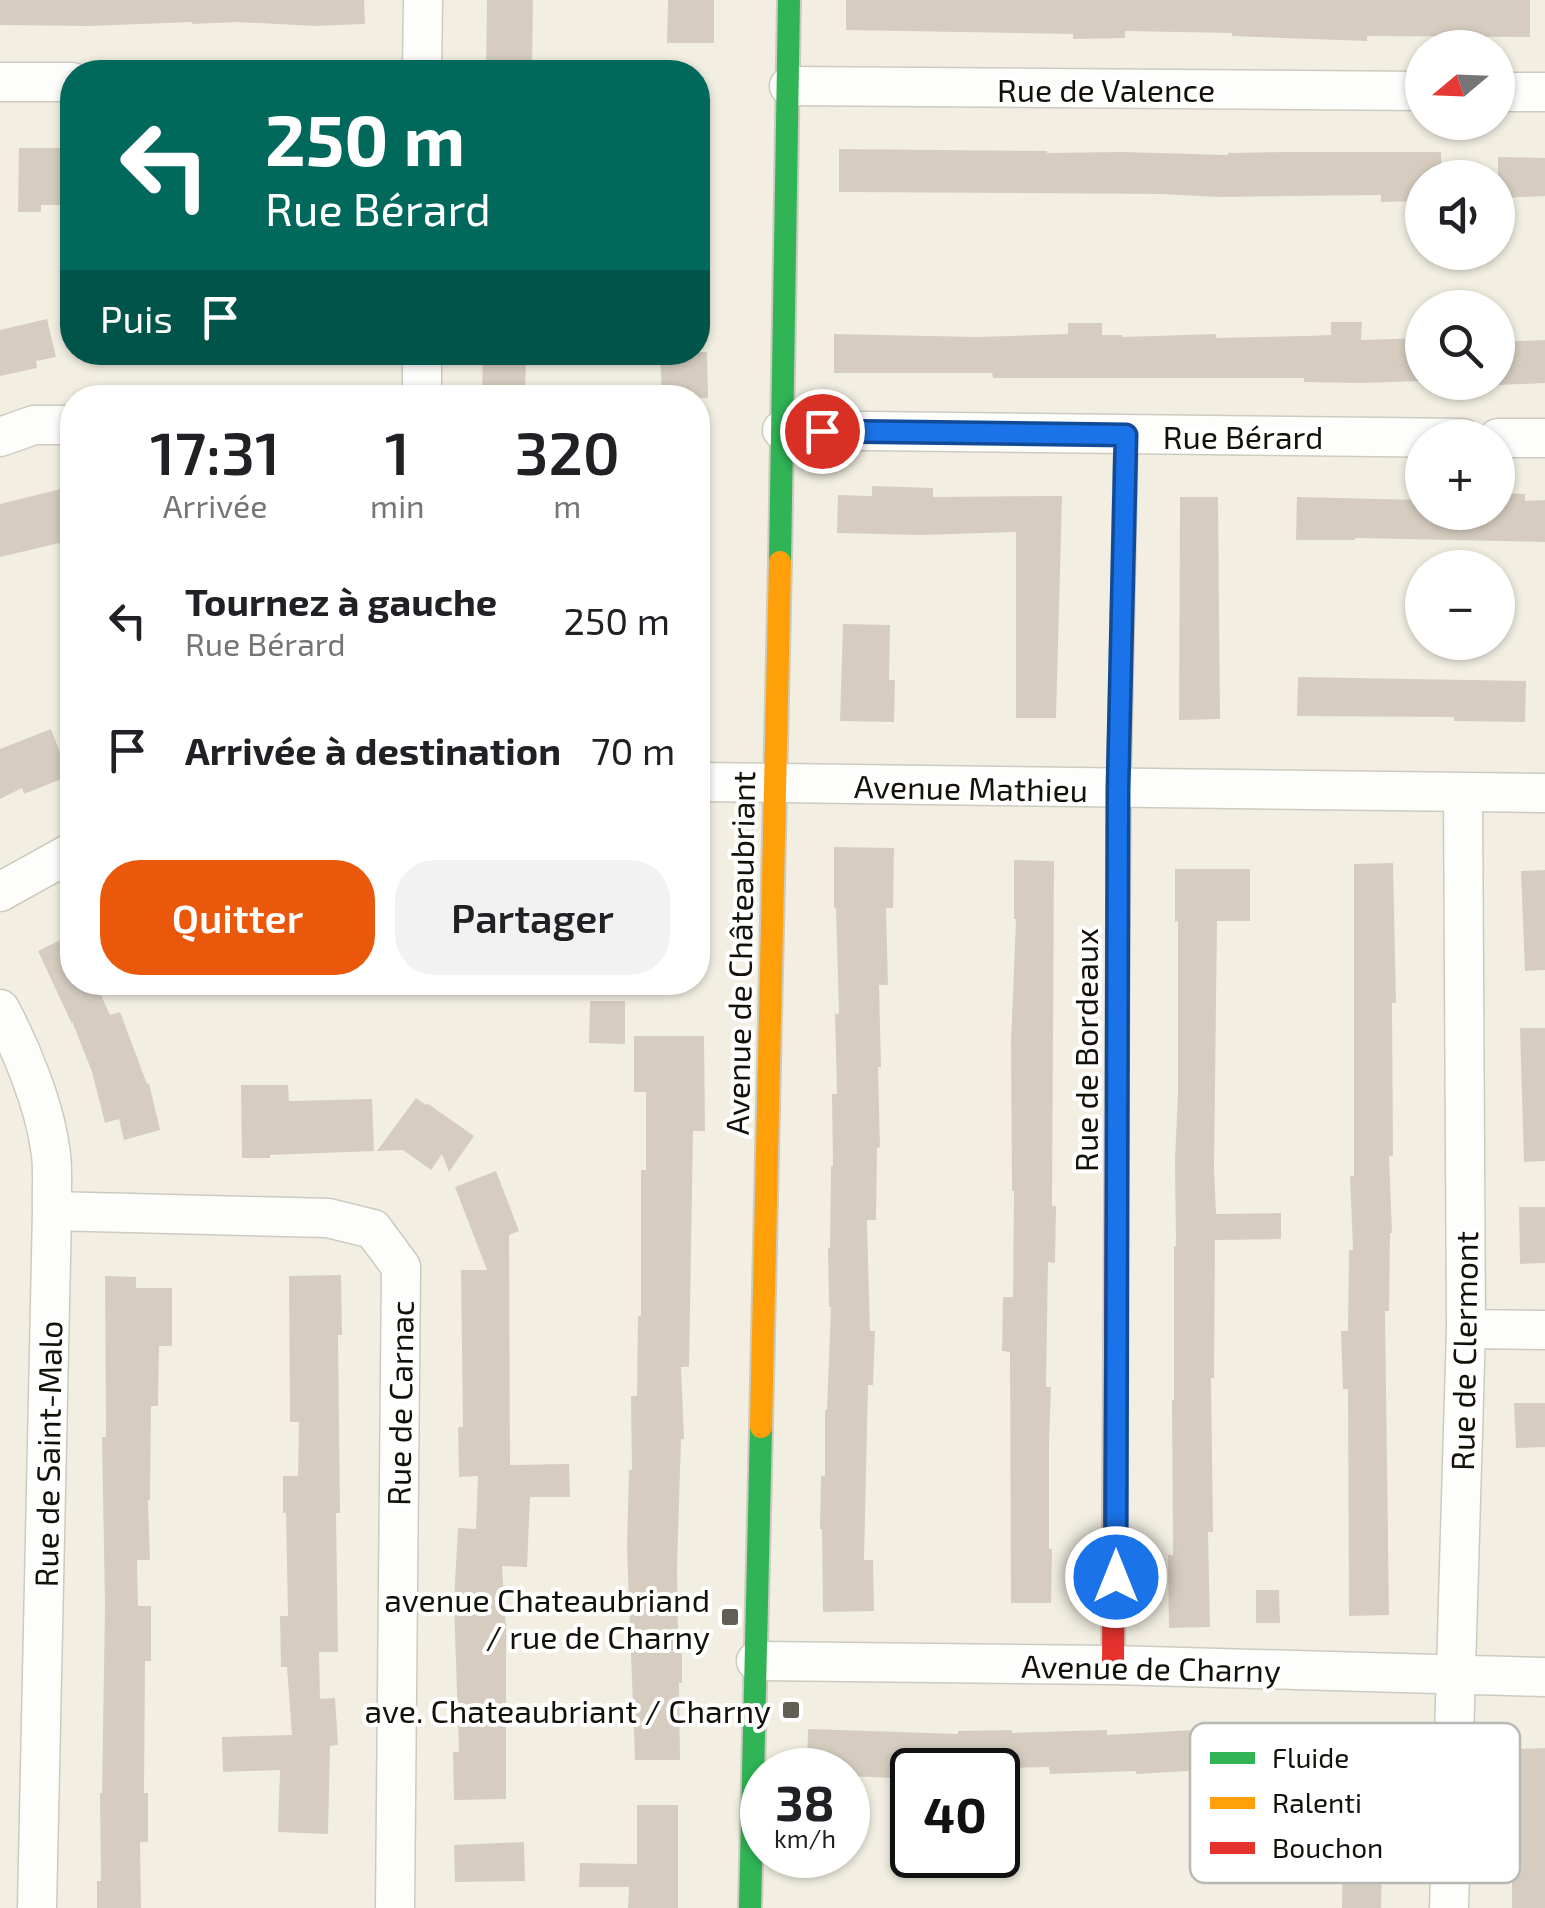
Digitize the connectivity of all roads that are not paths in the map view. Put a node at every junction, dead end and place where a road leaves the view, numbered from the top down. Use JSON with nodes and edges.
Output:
{"nodes":[{"id":1,"x":423,"y":0,"type":"edge"},
{"id":2,"x":789,"y":0,"type":"edge"},
{"id":3,"x":422,"y":60,"type":"edge"},
{"id":4,"x":0,"y":82,"type":"edge"},
{"id":5,"x":60,"y":82,"type":"edge"},
{"id":6,"x":789,"y":86,"type":"junction"},
{"id":7,"x":1405,"y":92,"type":"edge"},
{"id":8,"x":1515,"y":92,"type":"edge"},
{"id":9,"x":1545,"y":92,"type":"edge"},
{"id":10,"x":60,"y":425,"type":"edge"},
{"id":11,"x":782,"y":430,"type":"junction"},
{"id":12,"x":1126,"y":435,"type":"junction"},
{"id":13,"x":0,"y":437,"type":"edge"},
{"id":14,"x":1405,"y":437,"type":"edge"},
{"id":15,"x":1515,"y":438,"type":"edge"},
{"id":16,"x":1545,"y":438,"type":"edge"},
{"id":17,"x":710,"y":782,"type":"edge"},
{"id":18,"x":776,"y":784,"type":"junction"},
{"id":19,"x":1118,"y":789,"type":"junction"},
{"id":20,"x":1464,"y":793,"type":"junction"},
{"id":21,"x":1545,"y":793,"type":"edge"},
{"id":22,"x":60,"y":859,"type":"edge"},
{"id":23,"x":0,"y":892,"type":"edge"},
{"id":24,"x":0,"y":1009,"type":"edge"},
{"id":25,"x":52,"y":1211,"type":"junction"},
{"id":26,"x":1466,"y":1329,"type":"junction"},
{"id":27,"x":1545,"y":1330,"type":"edge"},
{"id":28,"x":756,"y":1661,"type":"junction"},
{"id":29,"x":1114,"y":1665,"type":"junction"},
{"id":30,"x":1456,"y":1676,"type":"junction"},
{"id":31,"x":1545,"y":1677,"type":"edge"},
{"id":32,"x":1455,"y":1723,"type":"edge"},
{"id":33,"x":1450,"y":1883,"type":"edge"},
{"id":34,"x":38,"y":1908,"type":"edge"},
{"id":35,"x":394,"y":1908,"type":"edge"},
{"id":36,"x":750,"y":1908,"type":"edge"},
{"id":37,"x":1449,"y":1908,"type":"edge"}],
"edges":[{"from":1,"to":3,"type":"street"},
{"from":2,"to":6,"type":"street","name":"Avenue de Châteaubriant"},
{"from":4,"to":5,"type":"street"},
{"from":6,"to":7,"type":"street","name":"Rue de Valence"},
{"from":6,"to":11,"type":"street","name":"Avenue de Châteaubriant"},
{"from":8,"to":9,"type":"street"},
{"from":10,"to":13,"type":"street"},
{"from":11,"to":12,"type":"street","name":"Rue Bérard"},
{"from":11,"to":18,"type":"street","name":"Avenue de Châteaubriant"},
{"from":12,"to":14,"type":"street","name":"Rue Bérard"},
{"from":12,"to":19,"type":"street","name":"Rue de Bordeaux"},
{"from":15,"to":16,"type":"street"},
{"from":17,"to":18,"type":"street","name":"Avenue Mathieu"},
{"from":18,"to":19,"type":"street","name":"Avenue Mathieu"},
{"from":18,"to":28,"type":"street","name":"Avenue de Châteaubriant"},
{"from":19,"to":20,"type":"street","name":"Avenue Mathieu"},
{"from":19,"to":29,"type":"street","name":"Rue de Bordeaux"},
{"from":20,"to":21,"type":"street","name":"Avenue Mathieu"},
{"from":20,"to":26,"type":"street","name":"Rue de Clermont"},
{"from":22,"to":23,"type":"street"},
{"from":24,"to":25,"type":"street","name":"Rue de Saint-Malo"},
{"from":25,"to":34,"type":"street","name":"Rue de Saint-Malo"},
{"from":25,"to":35,"type":"street","name":"Rue de Carnac"},
{"from":26,"to":27,"type":"street"},
{"from":26,"to":30,"type":"street","name":"Rue de Clermont"},
{"from":28,"to":29,"type":"street","name":"Avenue de Charny"},
{"from":28,"to":36,"type":"street","name":"Avenue de Châteaubriant"},
{"from":29,"to":30,"type":"street","name":"Avenue de Charny"},
{"from":30,"to":31,"type":"street","name":"Avenue de Charny"},
{"from":30,"to":32,"type":"street","name":"Rue de Clermont"},
{"from":33,"to":37,"type":"street","name":"Rue de Clermont"}]}
